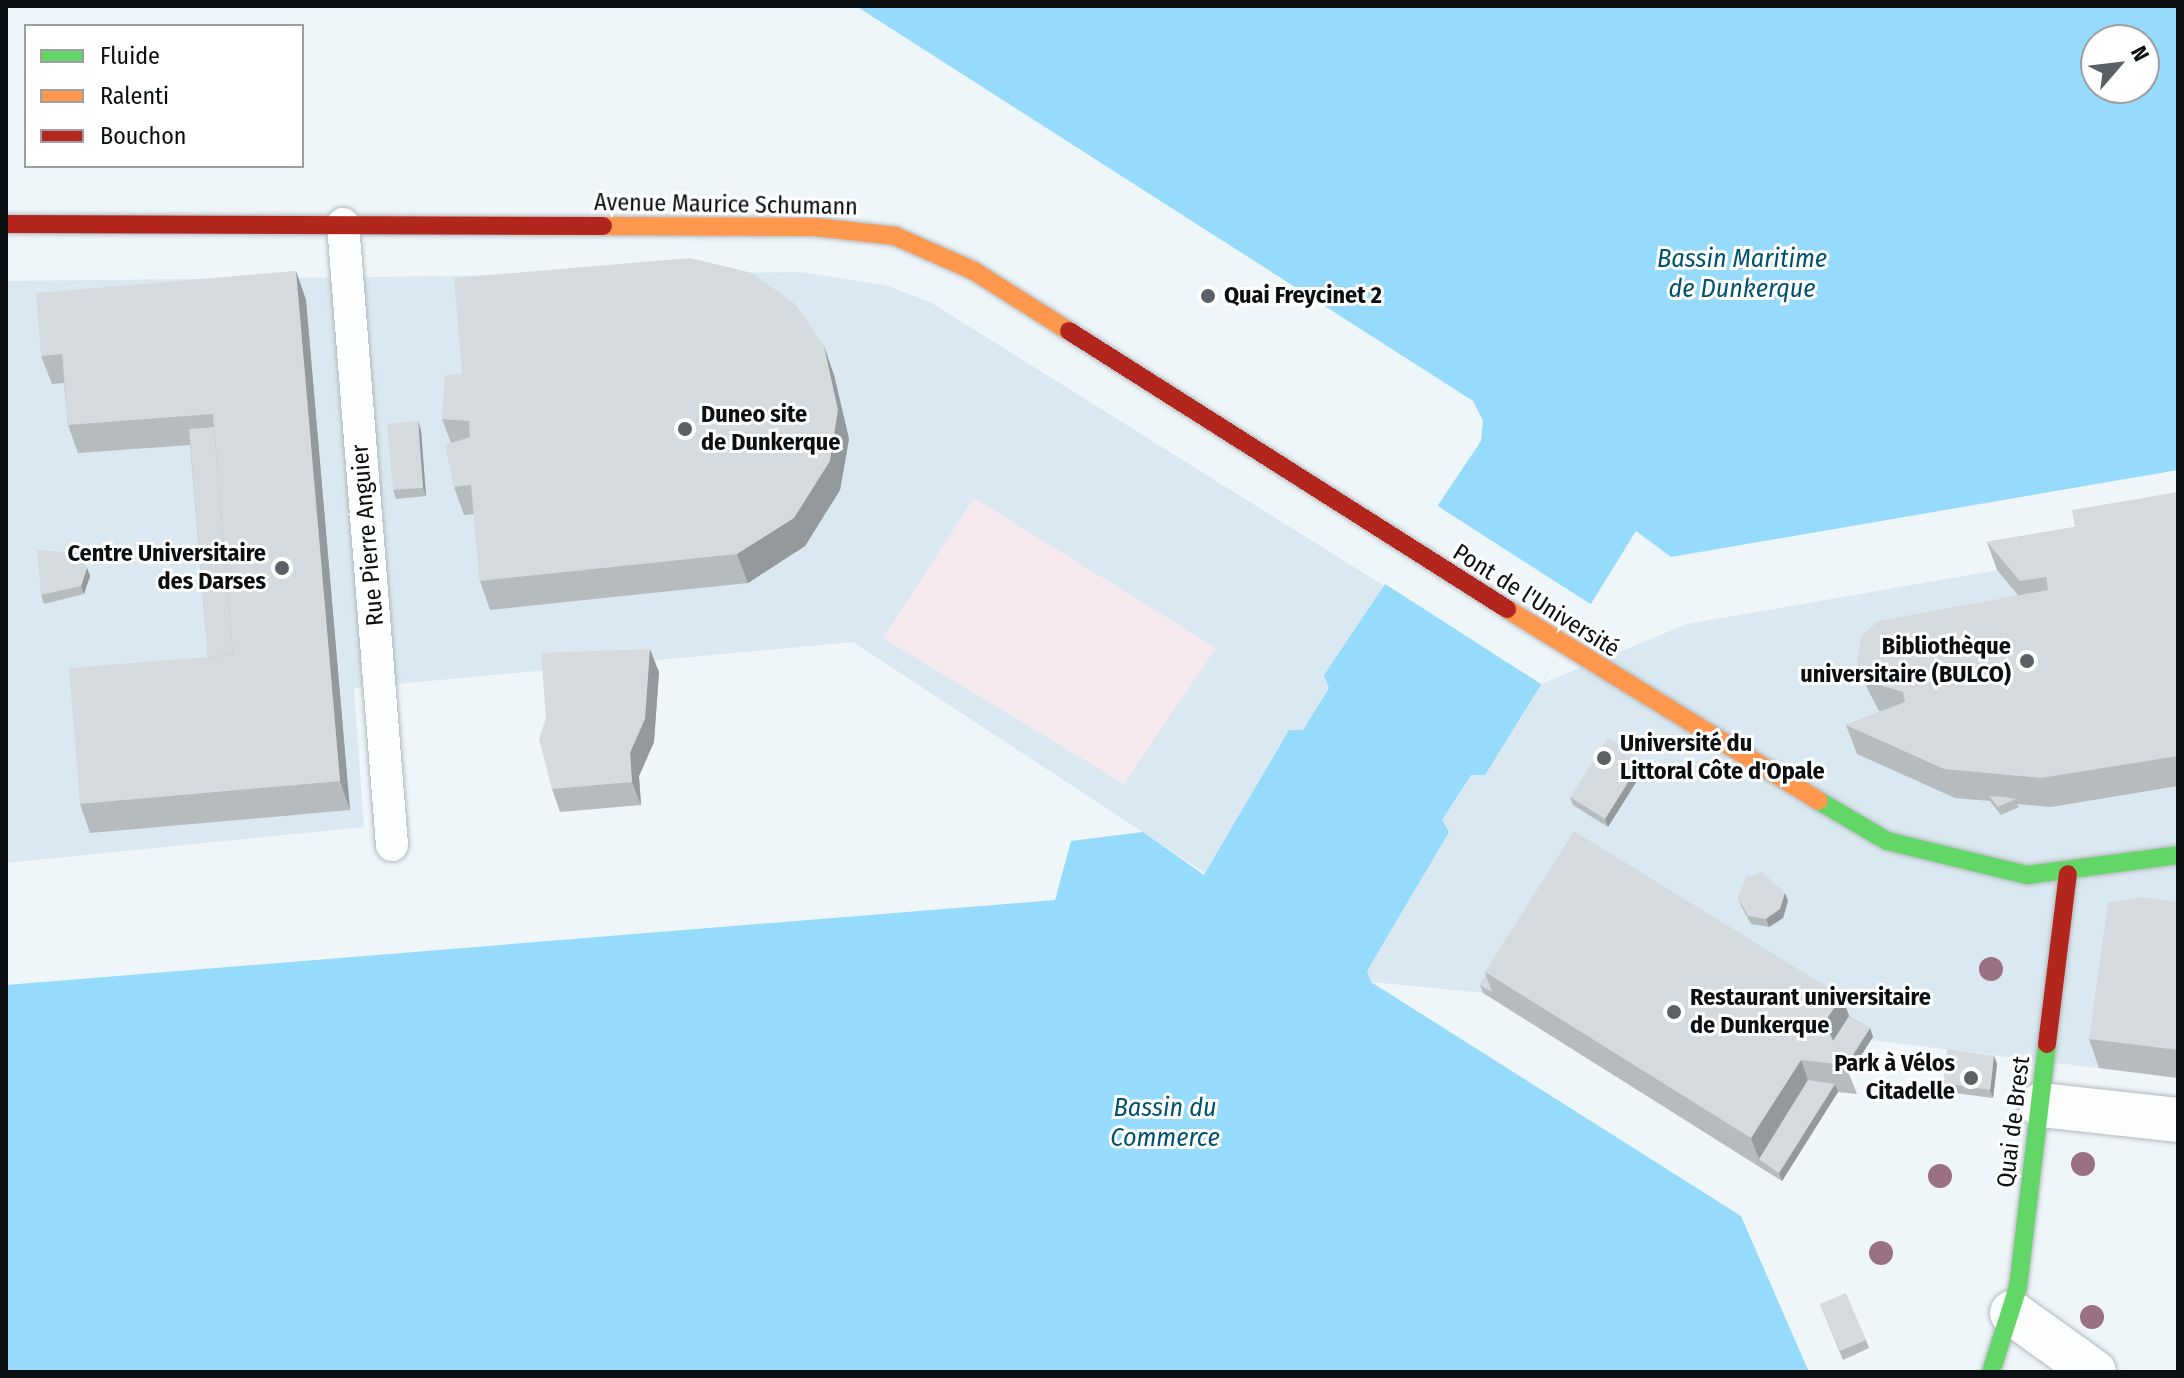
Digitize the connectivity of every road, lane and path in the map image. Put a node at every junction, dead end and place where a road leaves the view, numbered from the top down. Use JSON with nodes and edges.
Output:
{"nodes":[{"id":1,"x":6,"y":224,"type":"edge"},
{"id":2,"x":343,"y":224,"type":"junction"},
{"id":3,"x":1363,"y":521,"type":"joint"},
{"id":4,"x":392,"y":845,"type":"dead end"},
{"id":5,"x":2178,"y":855,"type":"edge"},
{"id":6,"x":2068,"y":874,"type":"junction"},
{"id":7,"x":2041,"y":1105,"type":"junction"},
{"id":8,"x":2178,"y":1120,"type":"edge"},
{"id":9,"x":2012,"y":1313,"type":"junction"},
{"id":10,"x":1991,"y":1372,"type":"edge"},
{"id":11,"x":2094,"y":1372,"type":"edge"}],
"edges":[{"from":1,"to":2,"type":"street","name":"Avenue Maurice Schumann"},
{"from":2,"to":3,"type":"street","name":"Avenue Maurice Schumann"},
{"from":2,"to":4,"type":"lane","name":"Rue Pierre Anguier"},
{"from":3,"to":6,"type":"street","name":"Pont de l'Université"},
{"from":5,"to":6,"type":"street","name":"Pont de l'Université"},
{"from":6,"to":7,"type":"street","name":"Quai de Brest"},
{"from":7,"to":8,"type":"street"},
{"from":7,"to":9,"type":"street","name":"Quai de Brest"},
{"from":9,"to":10,"type":"street","name":"Quai de Brest"},
{"from":9,"to":11,"type":"street"}]}
